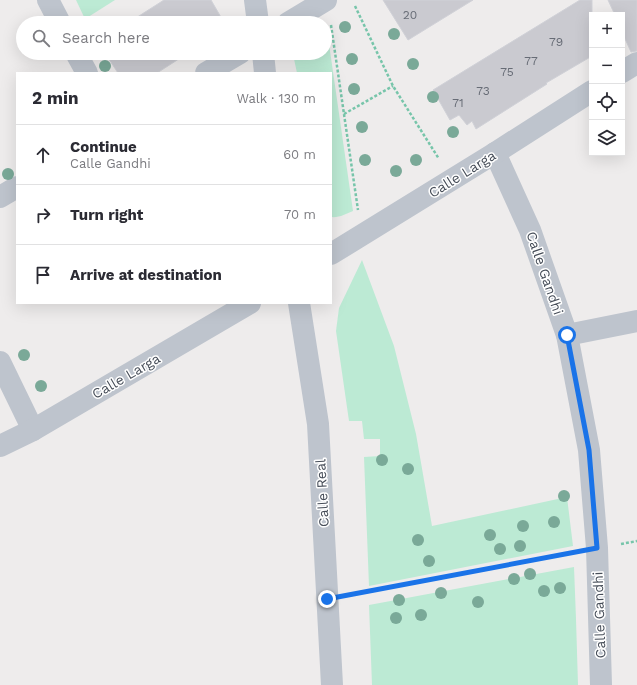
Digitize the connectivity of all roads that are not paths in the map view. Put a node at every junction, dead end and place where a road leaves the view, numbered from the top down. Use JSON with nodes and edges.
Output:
{"nodes":[{"id":1,"x":48,"y":0,"type":"edge"},
{"id":2,"x":255,"y":0,"type":"edge"},
{"id":3,"x":326,"y":0,"type":"edge"},
{"id":4,"x":56,"y":16,"type":"edge"},
{"id":5,"x":257,"y":16,"type":"edge"},
{"id":6,"x":300,"y":16,"type":"edge"},
{"id":7,"x":80,"y":60,"type":"edge"},
{"id":8,"x":228,"y":60,"type":"edge"},
{"id":9,"x":264,"y":60,"type":"edge"},
{"id":10,"x":637,"y":63,"type":"edge"},
{"id":11,"x":625,"y":70,"type":"edge"},
{"id":12,"x":86,"y":72,"type":"edge"},
{"id":13,"x":208,"y":72,"type":"edge"},
{"id":14,"x":265,"y":72,"type":"edge"},
{"id":15,"x":589,"y":93,"type":"edge"},
{"id":16,"x":495,"y":153,"type":"junction"},
{"id":17,"x":16,"y":188,"type":"edge"},
{"id":18,"x":0,"y":197,"type":"edge"},
{"id":19,"x":332,"y":253,"type":"edge"},
{"id":20,"x":248,"y":304,"type":"edge"},
{"id":21,"x":299,"y":304,"type":"edge"},
{"id":22,"x":637,"y":320,"type":"edge"},
{"id":23,"x":567,"y":335,"type":"junction"},
{"id":24,"x":0,"y":362,"type":"edge"},
{"id":25,"x":33,"y":430,"type":"junction"},
{"id":26,"x":0,"y":446,"type":"edge"},
{"id":27,"x":332,"y":685,"type":"edge"},
{"id":28,"x":601,"y":685,"type":"edge"}],
"edges":[{"from":1,"to":4,"type":"street"},
{"from":2,"to":5,"type":"street"},
{"from":3,"to":6,"type":"street"},
{"from":7,"to":12,"type":"street"},
{"from":8,"to":13,"type":"street"},
{"from":9,"to":14,"type":"street"},
{"from":10,"to":11,"type":"street"},
{"from":15,"to":16,"type":"street","name":"Calle Larga"},
{"from":16,"to":19,"type":"street","name":"Calle Larga"},
{"from":16,"to":23,"type":"street","name":"Calle Gandhi"},
{"from":17,"to":18,"type":"street"},
{"from":20,"to":25,"type":"street","name":"Calle Larga"},
{"from":21,"to":27,"type":"street","name":"Calle Real"},
{"from":22,"to":23,"type":"street"},
{"from":23,"to":28,"type":"street","name":"Calle Gandhi"},
{"from":24,"to":25,"type":"street"},
{"from":25,"to":26,"type":"street","name":"Calle Larga"}]}
